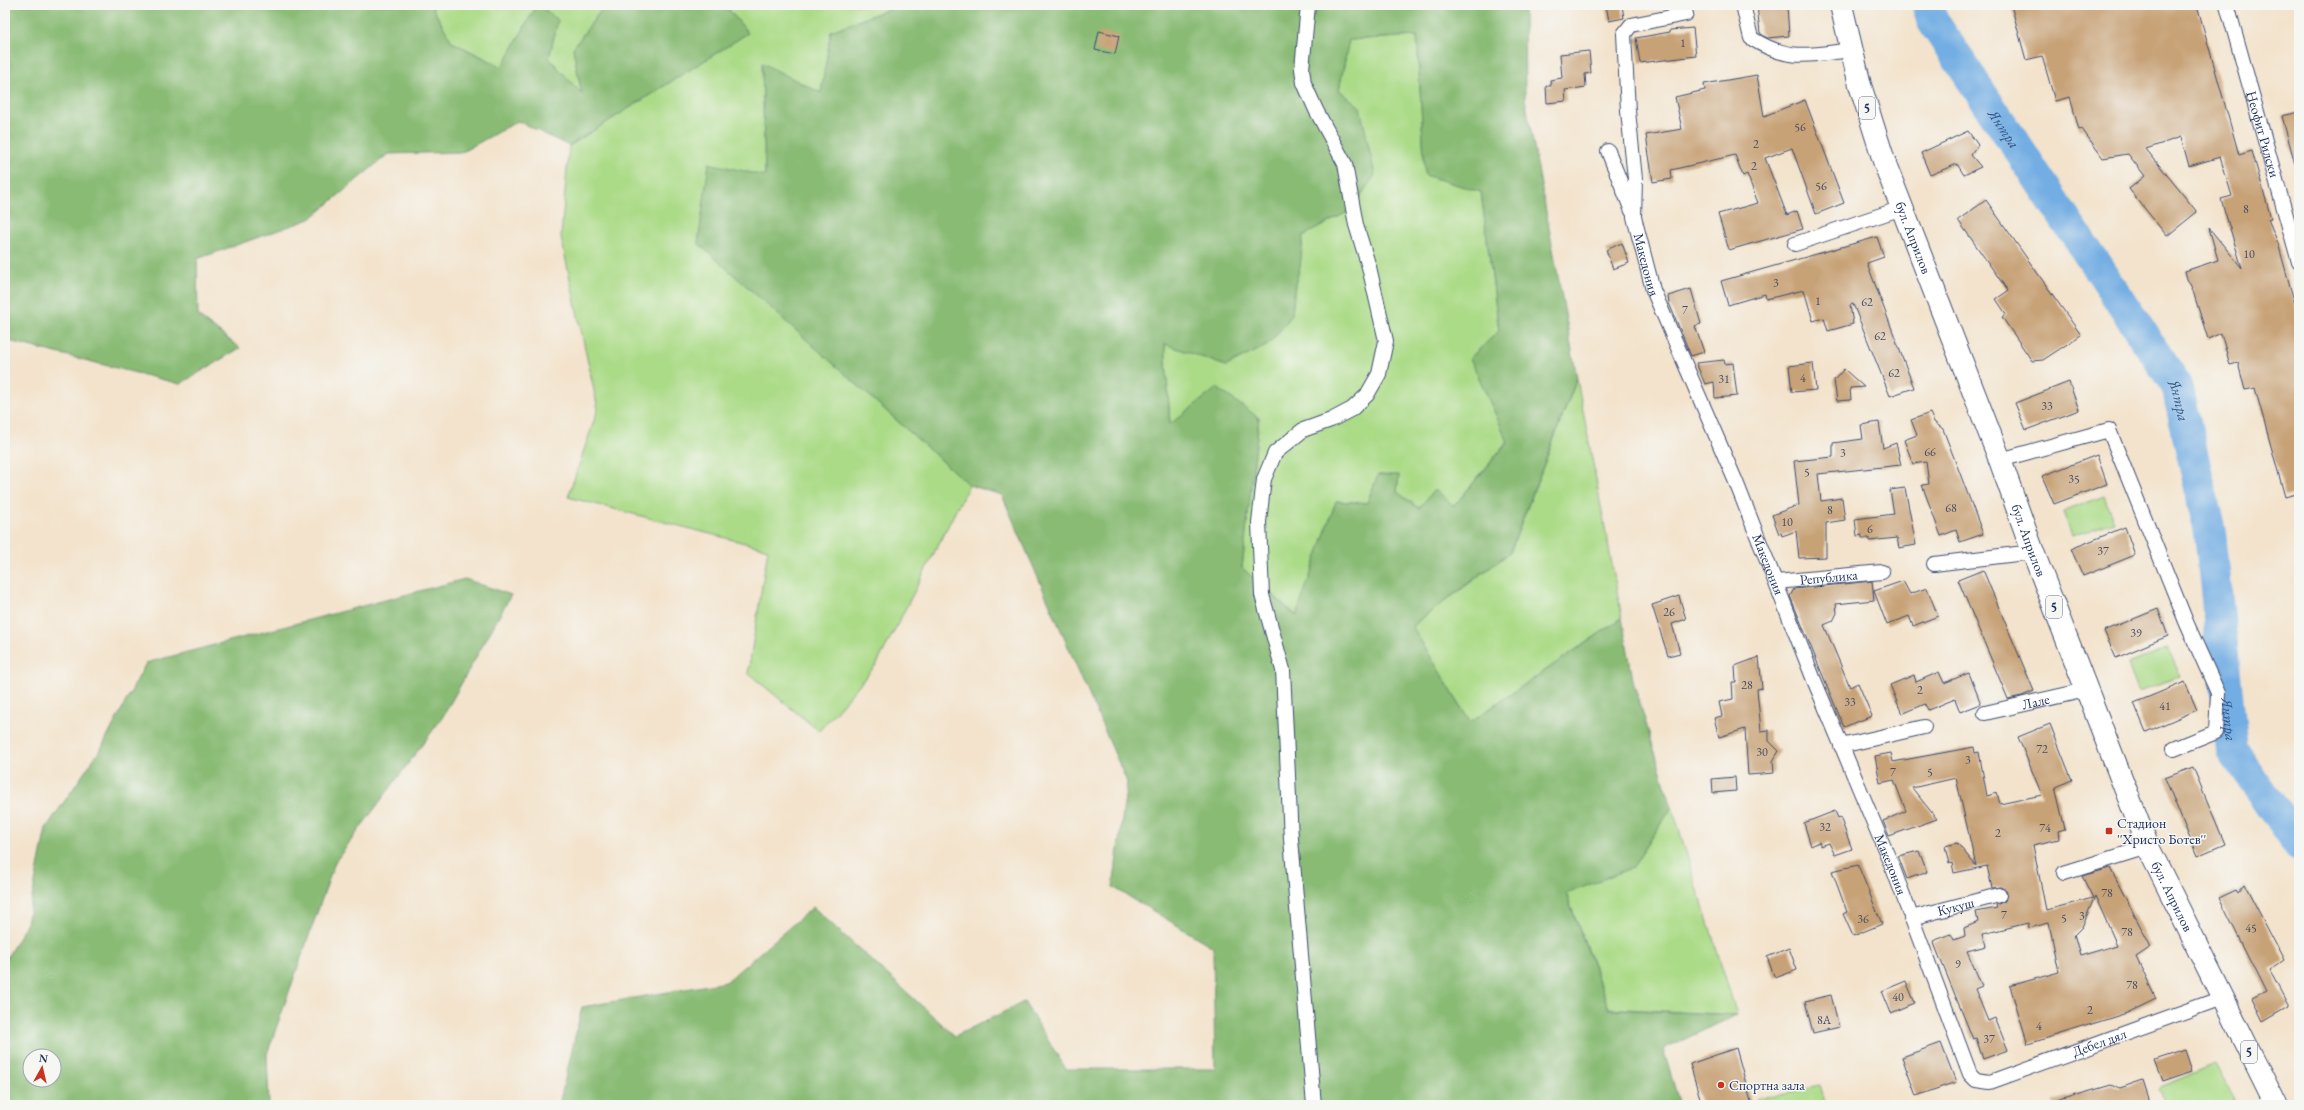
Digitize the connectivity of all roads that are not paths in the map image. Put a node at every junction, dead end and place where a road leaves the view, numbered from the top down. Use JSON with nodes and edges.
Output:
{"nodes":[{"id":1,"x":1308,"y":5,"type":"edge"},
{"id":2,"x":1743,"y":5,"type":"edge"},
{"id":3,"x":1841,"y":5,"type":"edge"},
{"id":4,"x":2227,"y":5,"type":"edge"},
{"id":5,"x":1686,"y":14,"type":"dead end"},
{"id":6,"x":1851,"y":50,"type":"junction"},
{"id":7,"x":1608,"y":151,"type":"dead end"},
{"id":8,"x":1902,"y":208,"type":"junction"},
{"id":9,"x":1634,"y":217,"type":"junction"},
{"id":10,"x":1795,"y":244,"type":"dead end"},
{"id":11,"x":2299,"y":262,"type":"edge"},
{"id":12,"x":2000,"y":460,"type":"junction"},
{"id":13,"x":2033,"y":552,"type":"junction"},
{"id":14,"x":1934,"y":564,"type":"dead end"},
{"id":15,"x":1882,"y":572,"type":"dead end"},
{"id":16,"x":1776,"y":582,"type":"junction"},
{"id":17,"x":2086,"y":690,"type":"junction"},
{"id":18,"x":1985,"y":713,"type":"dead end"},
{"id":19,"x":1924,"y":727,"type":"dead end"},
{"id":20,"x":1842,"y":746,"type":"junction"},
{"id":21,"x":2174,"y":749,"type":"dead end"},
{"id":22,"x":2148,"y":847,"type":"junction"},
{"id":23,"x":2064,"y":873,"type":"dead end"},
{"id":24,"x":1999,"y":895,"type":"dead end"},
{"id":25,"x":1911,"y":918,"type":"junction"},
{"id":26,"x":2222,"y":998,"type":"junction"},
{"id":27,"x":1976,"y":1080,"type":"joint"},
{"id":28,"x":1314,"y":1105,"type":"edge"},
{"id":29,"x":2276,"y":1105,"type":"edge"}],
"edges":[{"from":1,"to":28,"type":"street"},
{"from":2,"to":6,"type":"street"},
{"from":3,"to":6,"type":"main road","name":"бул. Априлов","number":"5"},
{"from":4,"to":11,"type":"street","name":"Неофит Рилски"},
{"from":5,"to":9,"type":"street","name":"Македония"},
{"from":6,"to":8,"type":"main road","name":"бул. Априлов","number":"5"},
{"from":7,"to":9,"type":"street"},
{"from":8,"to":10,"type":"street"},
{"from":8,"to":12,"type":"main road","name":"бул. Априлов","number":"5"},
{"from":9,"to":16,"type":"street","name":"Македония"},
{"from":12,"to":13,"type":"main road","name":"бул. Априлов","number":"5"},
{"from":12,"to":21,"type":"street"},
{"from":13,"to":14,"type":"street"},
{"from":13,"to":17,"type":"main road","name":"бул. Априлов","number":"5"},
{"from":15,"to":16,"type":"street","name":"Република"},
{"from":16,"to":20,"type":"street","name":"Македония"},
{"from":17,"to":18,"type":"street","name":"Лале"},
{"from":17,"to":22,"type":"main road","name":"бул. Априлов","number":"5"},
{"from":19,"to":20,"type":"street"},
{"from":20,"to":25,"type":"street","name":"Македония"},
{"from":22,"to":23,"type":"street"},
{"from":22,"to":26,"type":"main road","name":"бул. Априлов","number":"5"},
{"from":24,"to":25,"type":"street","name":"Кукуш"},
{"from":25,"to":27,"type":"street","name":"Македония"},
{"from":26,"to":27,"type":"street","name":"Дебел дял"},
{"from":26,"to":29,"type":"main road","name":"бул. Априлов","number":"5"}]}
